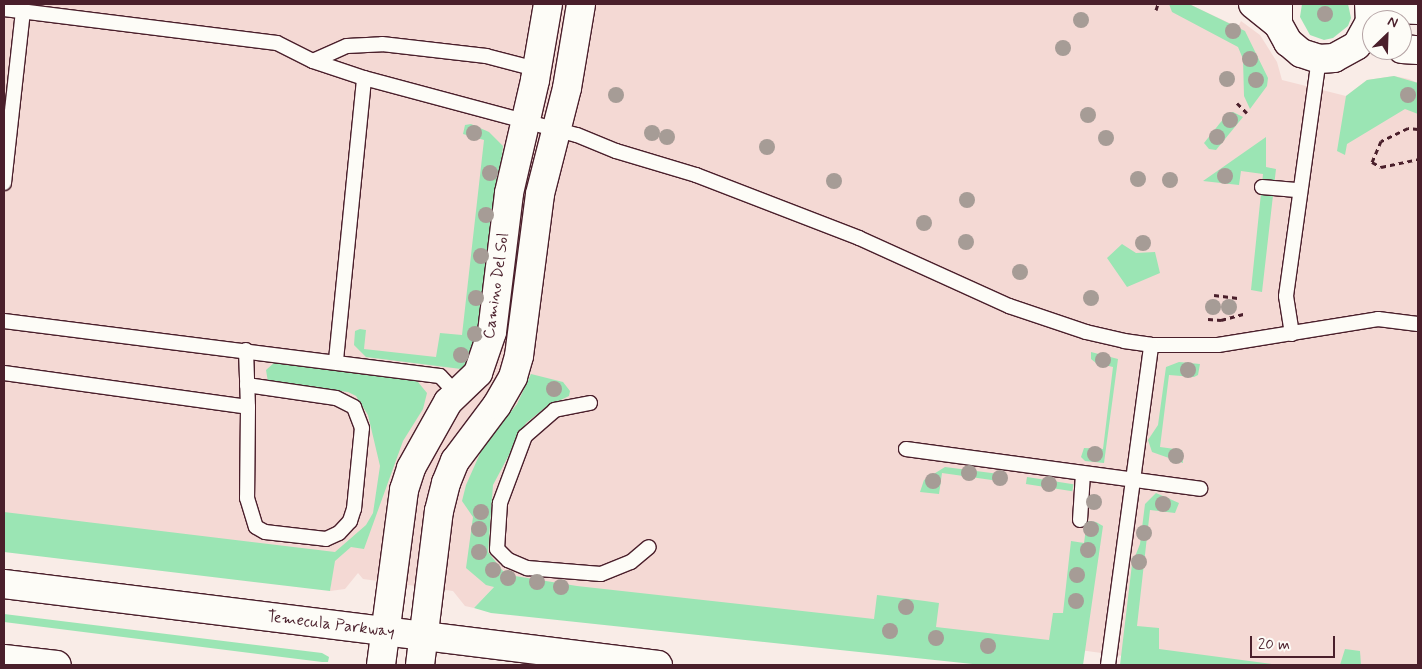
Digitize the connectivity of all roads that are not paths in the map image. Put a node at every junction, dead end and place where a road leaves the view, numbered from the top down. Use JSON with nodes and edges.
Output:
{"nodes":[{"id":1,"x":548,"y":4,"type":"edge"},
{"id":2,"x":581,"y":4,"type":"edge"},
{"id":3,"x":1253,"y":4,"type":"edge"},
{"id":4,"x":1386,"y":4,"type":"edge"},
{"id":5,"x":4,"y":9,"type":"edge"},
{"id":6,"x":1418,"y":10,"type":"edge"},
{"id":7,"x":23,"y":12,"type":"junction"},
{"id":8,"x":1278,"y":14,"type":"edge"},
{"id":9,"x":1362,"y":47,"type":"edge"},
{"id":10,"x":1319,"y":59,"type":"junction"},
{"id":11,"x":313,"y":61,"type":"junction"},
{"id":12,"x":536,"y":69,"type":"junction"},
{"id":13,"x":364,"y":78,"type":"junction"},
{"id":14,"x":525,"y":122,"type":"junction"},
{"id":15,"x":556,"y":130,"type":"junction"},
{"id":16,"x":4,"y":183,"type":"edge"},
{"id":17,"x":1262,"y":187,"type":"dead end"},
{"id":18,"x":1299,"y":190,"type":"junction"},
{"id":19,"x":4,"y":321,"type":"edge"},
{"id":20,"x":1418,"y":324,"type":"edge"},
{"id":21,"x":1292,"y":334,"type":"junction"},
{"id":22,"x":1151,"y":345,"type":"junction"},
{"id":23,"x":246,"y":350,"type":"junction"},
{"id":24,"x":336,"y":360,"type":"junction"},
{"id":25,"x":4,"y":373,"type":"edge"},
{"id":26,"x":247,"y":385,"type":"junction"},
{"id":27,"x":457,"y":394,"type":"junction"},
{"id":28,"x":590,"y":403,"type":"dead end"},
{"id":29,"x":248,"y":407,"type":"junction"},
{"id":30,"x":906,"y":450,"type":"dead end"},
{"id":31,"x":1083,"y":474,"type":"junction"},
{"id":32,"x":1132,"y":480,"type":"junction"},
{"id":33,"x":1200,"y":489,"type":"dead end"},
{"id":34,"x":1080,"y":520,"type":"dead end"},
{"id":35,"x":649,"y":547,"type":"dead end"},
{"id":36,"x":4,"y":584,"type":"edge"},
{"id":37,"x":385,"y":632,"type":"junction"},
{"id":38,"x":424,"y":637,"type":"junction"},
{"id":39,"x":4,"y":659,"type":"edge"},
{"id":40,"x":57,"y":665,"type":"edge"},
{"id":41,"x":381,"y":665,"type":"edge"},
{"id":42,"x":420,"y":665,"type":"edge"},
{"id":43,"x":658,"y":665,"type":"edge"},
{"id":44,"x":1108,"y":665,"type":"edge"}],
"edges":[{"from":1,"to":12,"type":"street","name":"Camino Del Sol"},
{"from":2,"to":15,"type":"street","name":"Camino Del Sol"},
{"from":3,"to":8,"type":"street"},
{"from":4,"to":6,"type":"street"},
{"from":5,"to":7,"type":"lane"},
{"from":7,"to":11,"type":"lane"},
{"from":7,"to":16,"type":"lane"},
{"from":8,"to":10,"type":"street"},
{"from":9,"to":10,"type":"street"},
{"from":10,"to":18,"type":"lane"},
{"from":11,"to":12,"type":"lane"},
{"from":11,"to":13,"type":"lane"},
{"from":12,"to":14,"type":"street","name":"Camino Del Sol"},
{"from":13,"to":14,"type":"lane"},
{"from":13,"to":24,"type":"lane"},
{"from":14,"to":15,"type":"lane"},
{"from":14,"to":27,"type":"street","name":"Camino Del Sol"},
{"from":15,"to":22,"type":"lane"},
{"from":15,"to":38,"type":"street","name":"Camino Del Sol"},
{"from":17,"to":18,"type":"lane"},
{"from":18,"to":21,"type":"lane"},
{"from":19,"to":23,"type":"lane"},
{"from":20,"to":21,"type":"lane"},
{"from":21,"to":22,"type":"lane"},
{"from":22,"to":32,"type":"lane"},
{"from":23,"to":24,"type":"lane"},
{"from":23,"to":26,"type":"lane"},
{"from":24,"to":27,"type":"lane"},
{"from":25,"to":29,"type":"lane"},
{"from":26,"to":29,"type":"lane"},
{"from":26,"to":29,"type":"lane"},
{"from":27,"to":37,"type":"street","name":"Camino Del Sol"},
{"from":28,"to":35,"type":"lane"},
{"from":30,"to":31,"type":"lane"},
{"from":31,"to":32,"type":"lane"},
{"from":31,"to":34,"type":"lane"},
{"from":32,"to":33,"type":"lane"},
{"from":32,"to":44,"type":"lane"},
{"from":36,"to":37,"type":"street","name":"Temecula Parkway"},
{"from":37,"to":38,"type":"street","name":"Temecula Parkway"},
{"from":37,"to":41,"type":"street","name":"Camino Del Sol"},
{"from":38,"to":42,"type":"street","name":"Camino Del Sol"},
{"from":38,"to":43,"type":"street","name":"Temecula Parkway"},
{"from":39,"to":40,"type":"street"}]}
